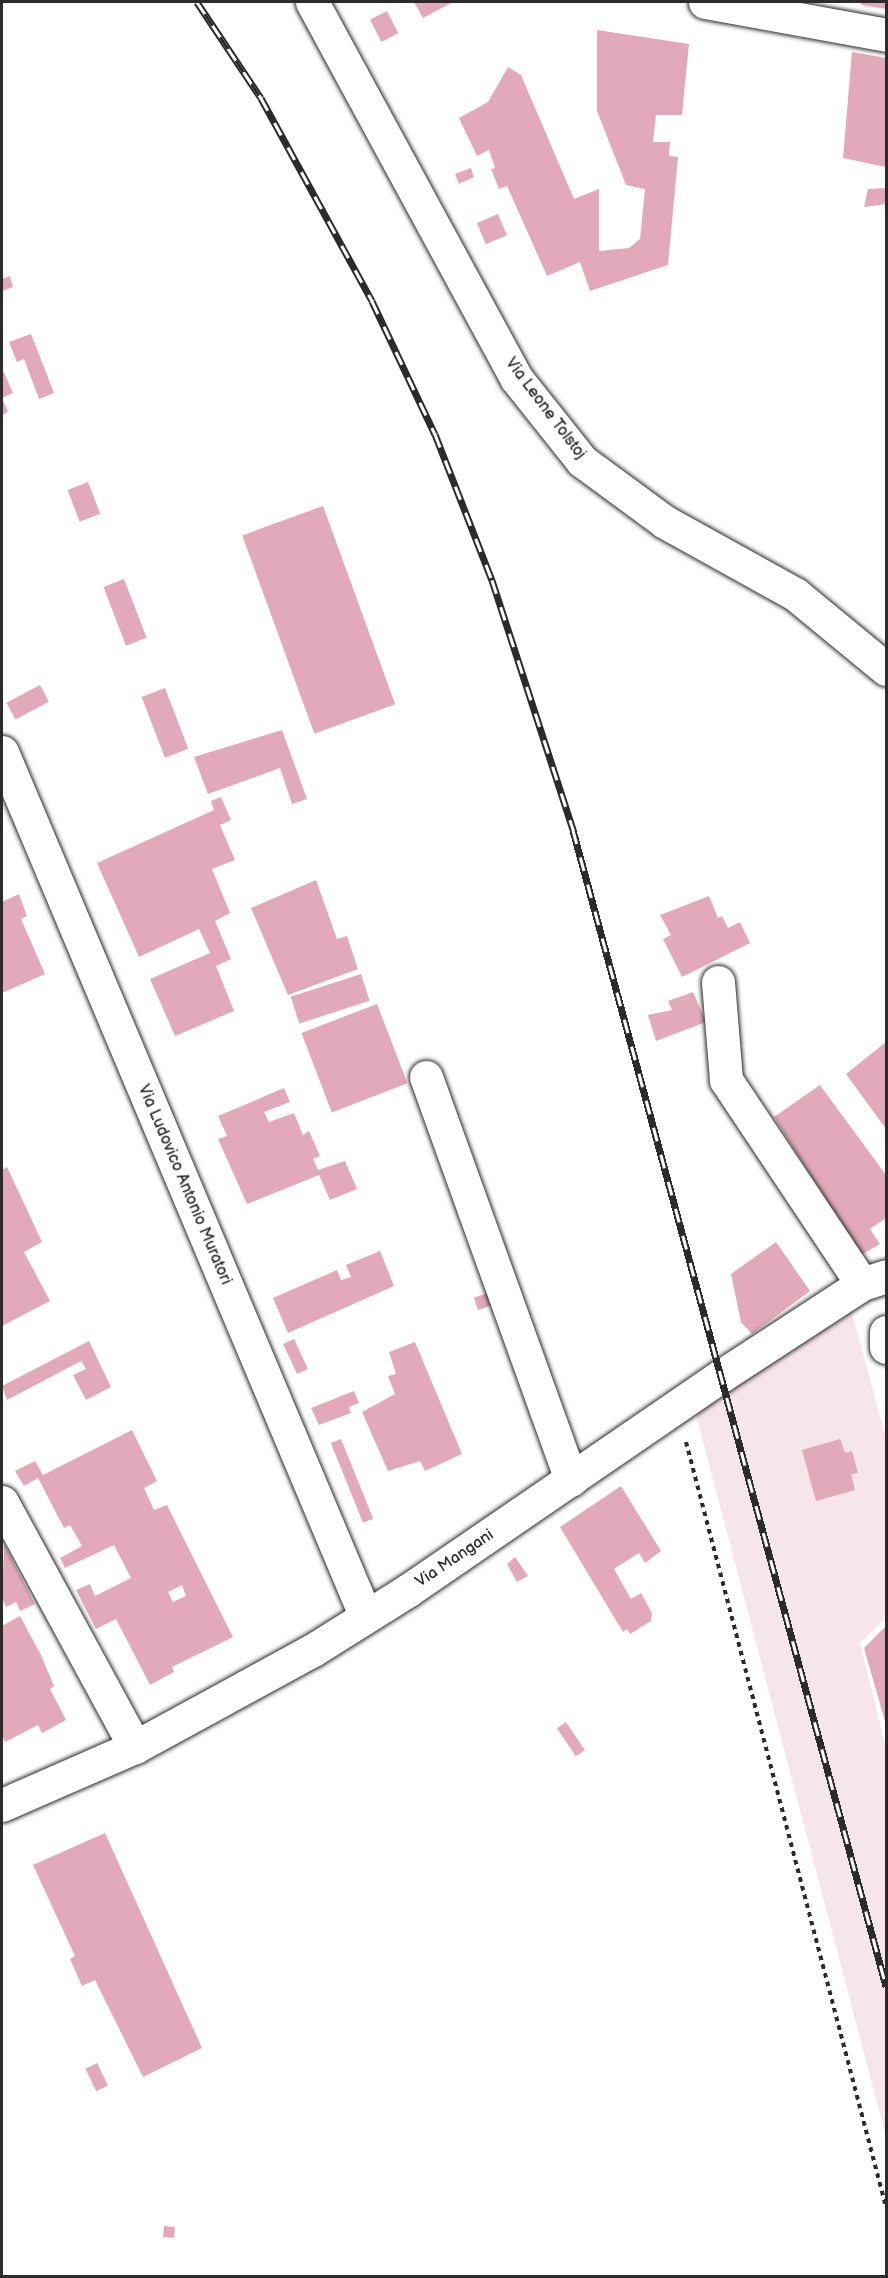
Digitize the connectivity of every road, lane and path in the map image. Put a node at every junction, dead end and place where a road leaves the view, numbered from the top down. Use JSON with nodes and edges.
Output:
{"nodes":[{"id":1,"x":312,"y":2,"type":"edge"},
{"id":2,"x":705,"y":2,"type":"edge"},
{"id":3,"x":886,"y":35,"type":"edge"},
{"id":4,"x":886,"y":669,"type":"edge"},
{"id":5,"x":2,"y":753,"type":"edge"},
{"id":6,"x":718,"y":981,"type":"dead end"},
{"id":7,"x":426,"y":1077,"type":"dead end"},
{"id":8,"x":874,"y":1280,"type":"edge"},
{"id":9,"x":886,"y":1332,"type":"edge"},
{"id":10,"x":886,"y":1347,"type":"edge"},
{"id":11,"x":676,"y":1406,"type":"junction"},
{"id":12,"x":571,"y":1480,"type":"junction"},
{"id":13,"x":2,"y":1502,"type":"edge"},
{"id":14,"x":366,"y":1617,"type":"junction"},
{"id":15,"x":135,"y":1747,"type":"junction"},
{"id":16,"x":2,"y":1805,"type":"edge"},
{"id":17,"x":886,"y":2207,"type":"edge"}],
"edges":[{"from":1,"to":4,"type":"street","name":"Via Leone Tolstoj"},
{"from":2,"to":3,"type":"street"},
{"from":5,"to":14,"type":"street","name":"Via Ludovico Antonio Muratori"},
{"from":6,"to":8,"type":"street"},
{"from":7,"to":12,"type":"street"},
{"from":8,"to":11,"type":"street","name":"Via Mangani"},
{"from":9,"to":10,"type":"street"},
{"from":11,"to":12,"type":"street","name":"Via Mangani"},
{"from":11,"to":17,"type":"path"},
{"from":12,"to":14,"type":"street","name":"Via Mangani"},
{"from":13,"to":15,"type":"street"},
{"from":14,"to":15,"type":"street","name":"Via Mangani"},
{"from":15,"to":16,"type":"street","name":"Via Mangani"}]}
